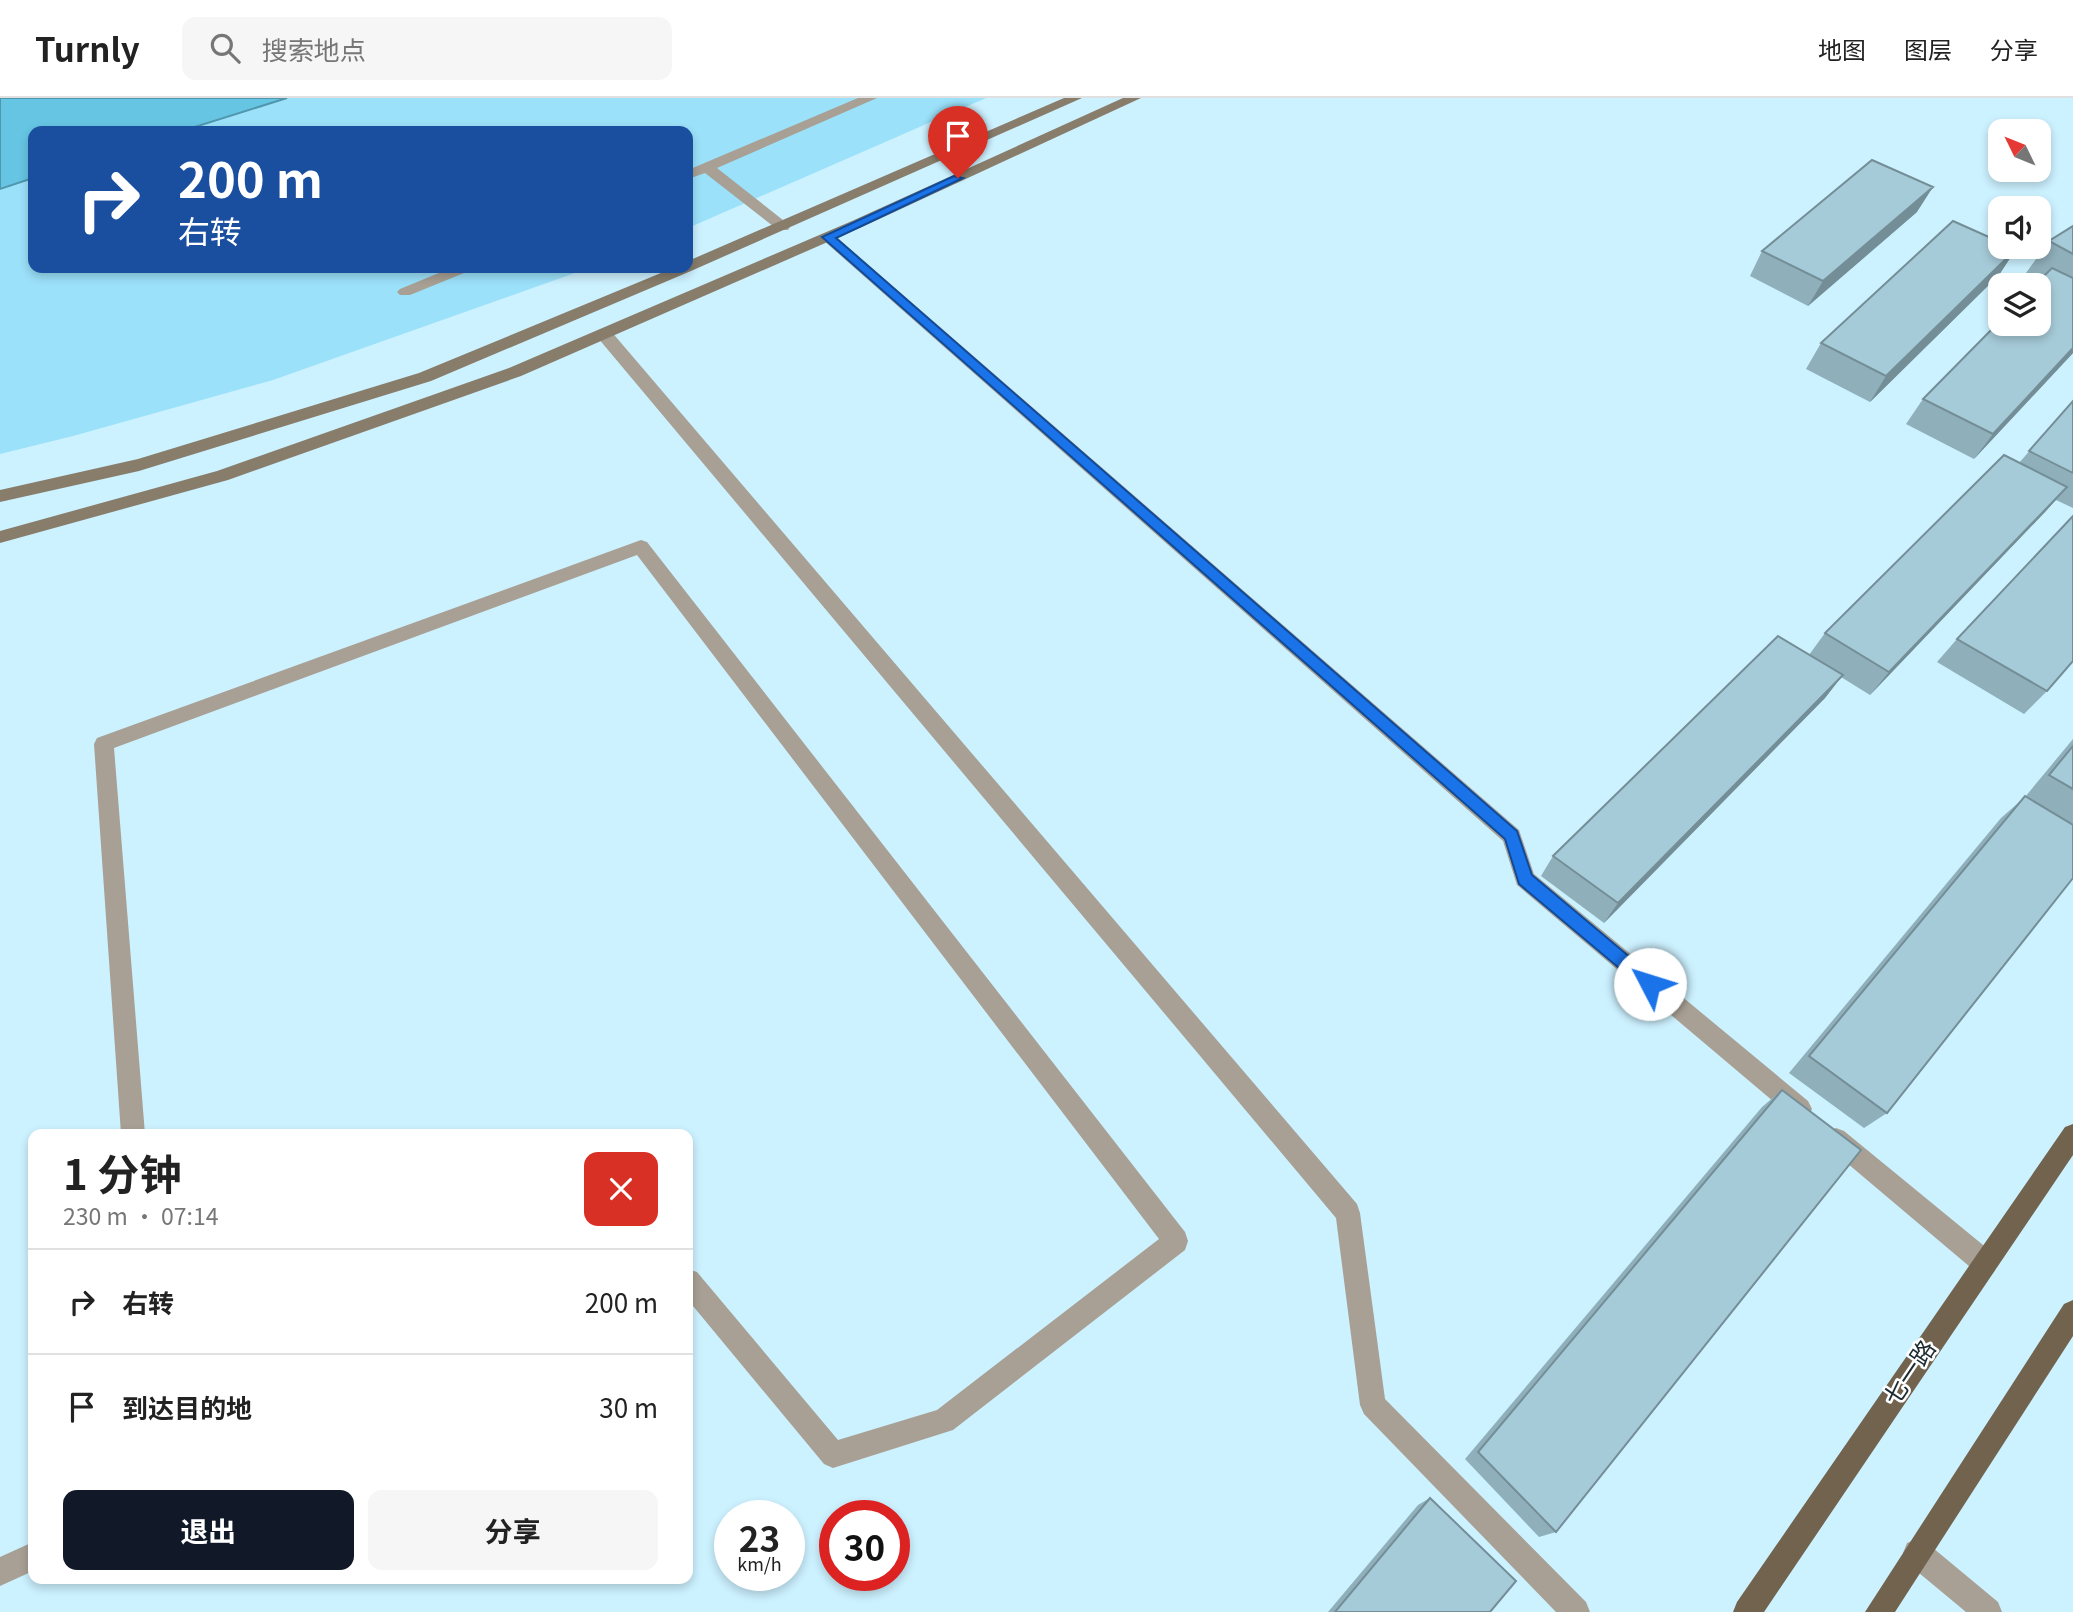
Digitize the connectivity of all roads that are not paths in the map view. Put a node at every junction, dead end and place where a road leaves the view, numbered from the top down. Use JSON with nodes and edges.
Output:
{"nodes":[{"id":1,"x":870,"y":98,"type":"edge"},
{"id":2,"x":1075,"y":98,"type":"edge"},
{"id":3,"x":1134,"y":98,"type":"edge"},
{"id":4,"x":707,"y":167,"type":"junction"},
{"id":5,"x":693,"y":173,"type":"edge"},
{"id":6,"x":783,"y":227,"type":"junction"},
{"id":7,"x":828,"y":237,"type":"junction"},
{"id":8,"x":693,"y":264,"type":"edge"},
{"id":9,"x":452,"y":273,"type":"edge"},
{"id":10,"x":673,"y":273,"type":"edge"},
{"id":11,"x":405,"y":292,"type":"dead end"},
{"id":12,"x":604,"y":334,"type":"junction"},
{"id":13,"x":0,"y":496,"type":"edge"},
{"id":14,"x":0,"y":537,"type":"edge"},
{"id":15,"x":133,"y":1129,"type":"edge"},
{"id":16,"x":2073,"y":1135,"type":"edge"},
{"id":17,"x":1985,"y":1263,"type":"junction"},
{"id":18,"x":693,"y":1287,"type":"edge"},
{"id":19,"x":2073,"y":1313,"type":"edge"},
{"id":20,"x":1917,"y":1552,"type":"junction"},
{"id":21,"x":28,"y":1558,"type":"edge"},
{"id":22,"x":0,"y":1572,"type":"edge"},
{"id":23,"x":1576,"y":1612,"type":"edge"},
{"id":24,"x":1748,"y":1612,"type":"edge"},
{"id":25,"x":1879,"y":1612,"type":"edge"},
{"id":26,"x":1988,"y":1612,"type":"edge"}],
"edges":[{"from":1,"to":4,"type":"street"},
{"from":2,"to":6,"type":"main road"},
{"from":3,"to":7,"type":"main road"},
{"from":4,"to":5,"type":"street"},
{"from":4,"to":6,"type":"street"},
{"from":6,"to":8,"type":"main road"},
{"from":7,"to":12,"type":"main road"},
{"from":7,"to":17,"type":"street"},
{"from":9,"to":11,"type":"street"},
{"from":10,"to":13,"type":"main road"},
{"from":12,"to":14,"type":"main road"},
{"from":12,"to":23,"type":"street"},
{"from":15,"to":18,"type":"street"},
{"from":16,"to":17,"type":"main road","name":"七一路"},
{"from":17,"to":24,"type":"main road","name":"七一路"},
{"from":19,"to":20,"type":"main road"},
{"from":20,"to":25,"type":"main road"},
{"from":20,"to":26,"type":"street"},
{"from":21,"to":22,"type":"street"}]}
